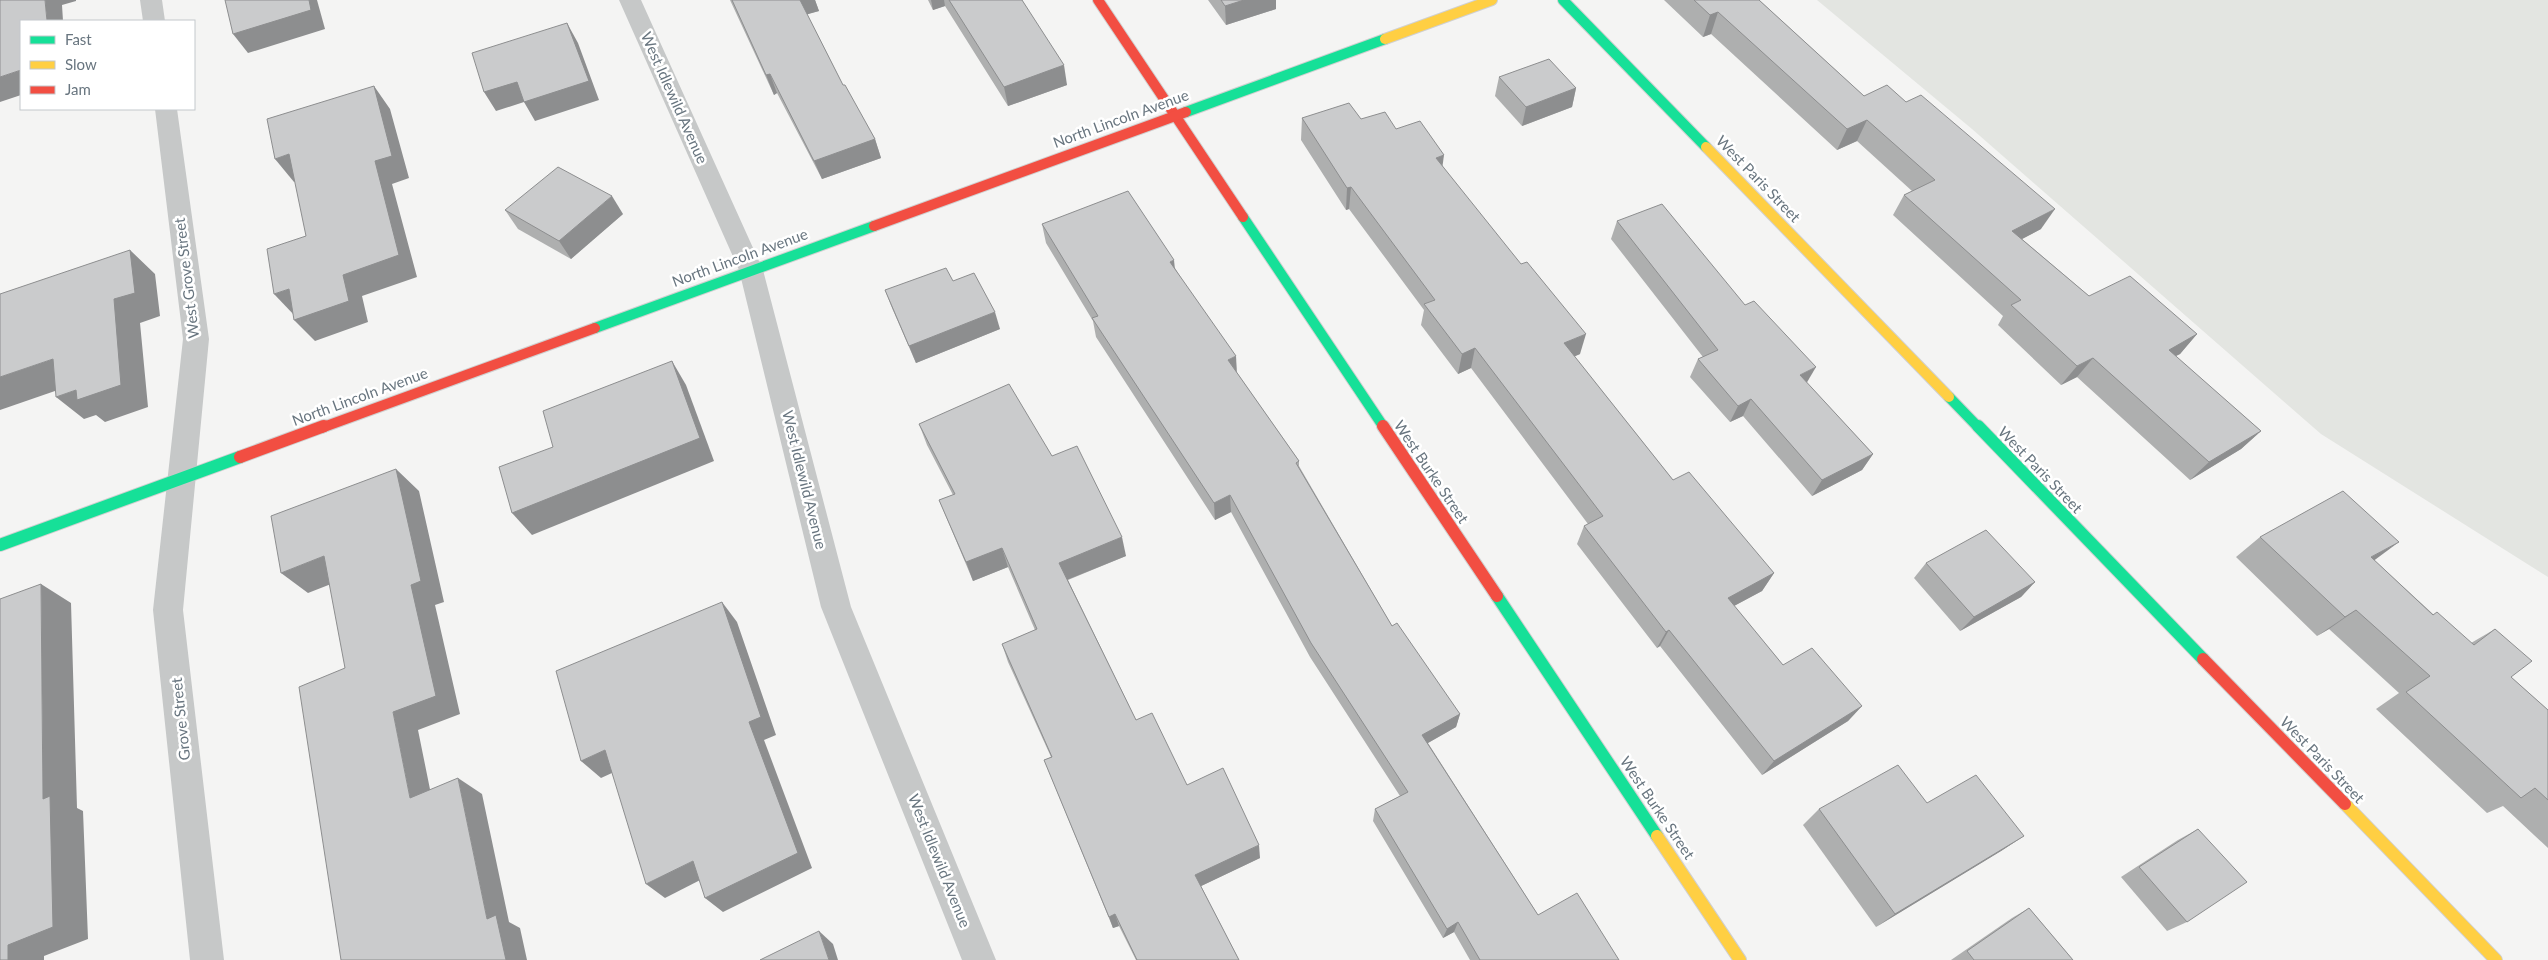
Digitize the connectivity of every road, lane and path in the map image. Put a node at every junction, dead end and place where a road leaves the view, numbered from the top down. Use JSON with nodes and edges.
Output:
{"nodes":[{"id":1,"x":151,"y":0,"type":"edge"},
{"id":2,"x":630,"y":0,"type":"edge"},
{"id":3,"x":1098,"y":0,"type":"edge"},
{"id":4,"x":1492,"y":0,"type":"edge"},
{"id":5,"x":1563,"y":0,"type":"edge"},
{"id":6,"x":154,"y":20,"type":"edge"},
{"id":7,"x":166,"y":110,"type":"edge"},
{"id":8,"x":1174,"y":115,"type":"junction"},
{"id":9,"x":751,"y":270,"type":"junction"},
{"id":10,"x":183,"y":478,"type":"junction"},
{"id":11,"x":0,"y":545,"type":"edge"},
{"id":12,"x":207,"y":960,"type":"edge"},
{"id":13,"x":979,"y":960,"type":"edge"},
{"id":14,"x":1740,"y":960,"type":"edge"},
{"id":15,"x":2496,"y":960,"type":"edge"}],
"edges":[{"from":1,"to":6,"type":"street"},
{"from":2,"to":9,"type":"street","name":"West Idlewild Avenue"},
{"from":3,"to":8,"type":"street","name":"West Burke Street"},
{"from":4,"to":8,"type":"street","name":"North Lincoln Avenue"},
{"from":5,"to":15,"type":"street","name":"West Paris Street"},
{"from":7,"to":10,"type":"street","name":"West Grove Street"},
{"from":8,"to":9,"type":"street","name":"North Lincoln Avenue"},
{"from":8,"to":14,"type":"street","name":"West Burke Street"},
{"from":9,"to":10,"type":"street","name":"North Lincoln Avenue"},
{"from":9,"to":13,"type":"street","name":"West Idlewild Avenue"},
{"from":10,"to":11,"type":"street","name":"North Lincoln Avenue"},
{"from":10,"to":12,"type":"street","name":"Grove Street"}]}
